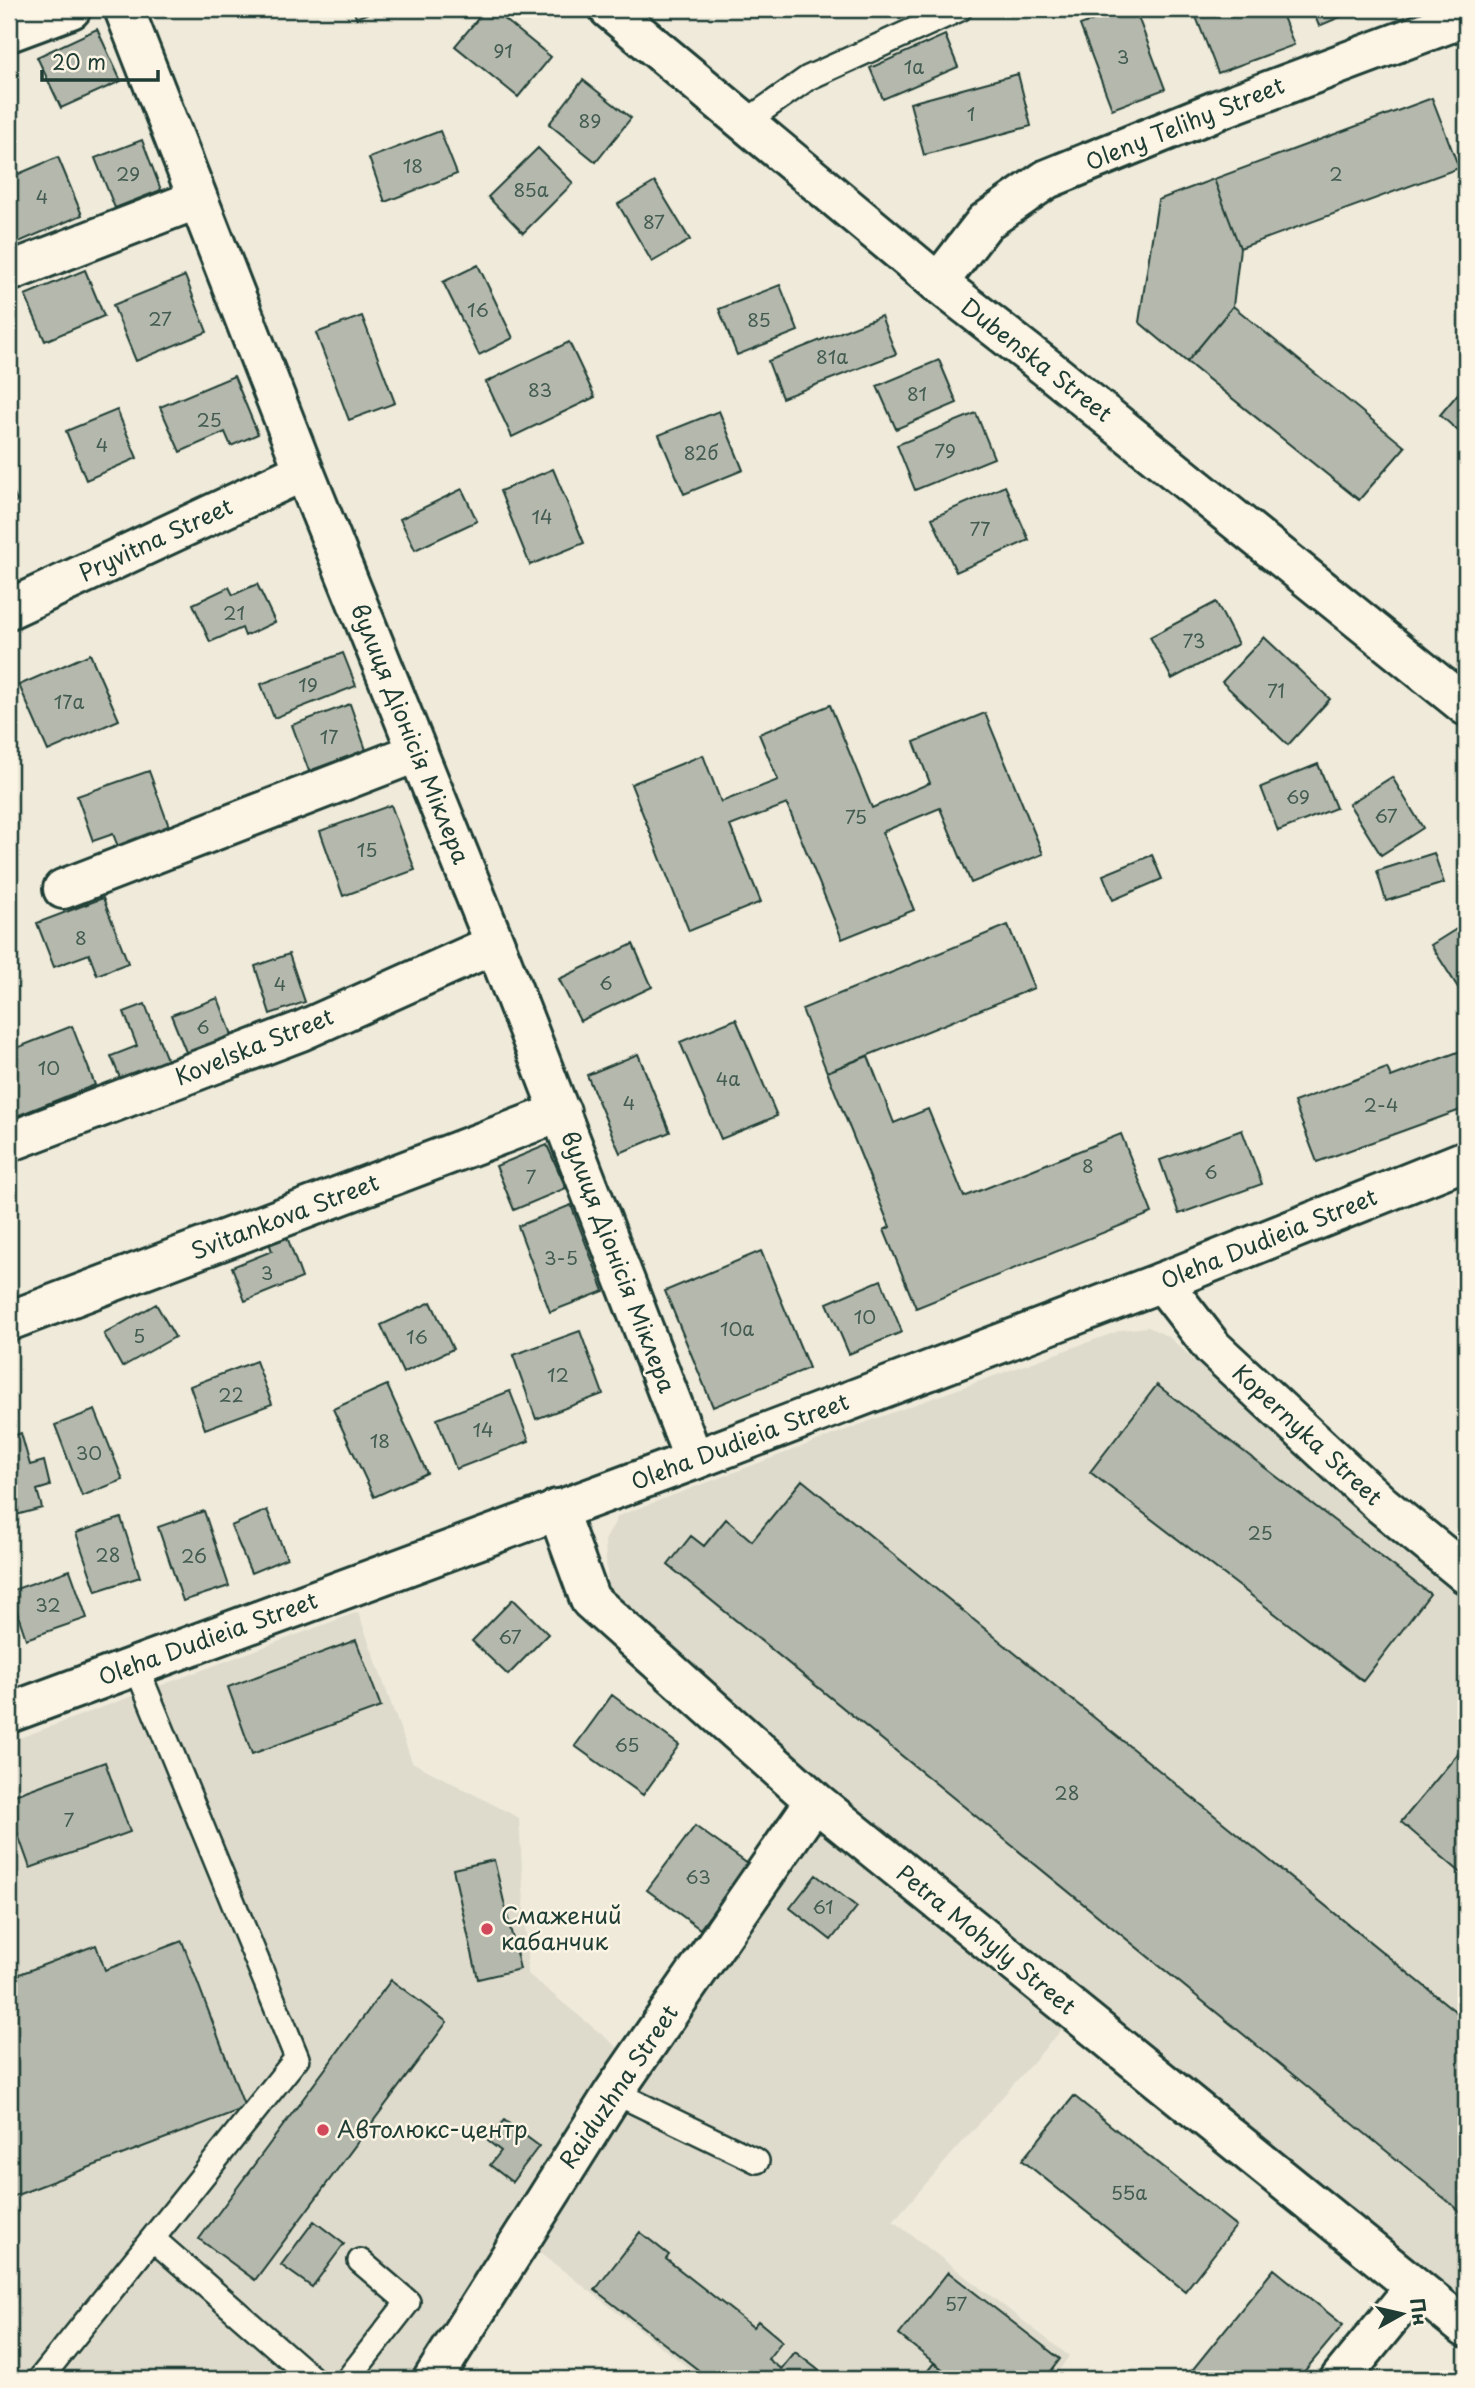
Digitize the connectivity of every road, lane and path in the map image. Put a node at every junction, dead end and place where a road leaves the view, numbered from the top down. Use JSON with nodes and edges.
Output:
{"nodes":[{"id":1,"x":71,"y":9,"type":"edge"},
{"id":2,"x":124,"y":9,"type":"edge"},
{"id":3,"x":609,"y":9,"type":"edge"},
{"id":4,"x":960,"y":9,"type":"edge"},
{"id":5,"x":1466,"y":17,"type":"edge"},
{"id":6,"x":9,"y":32,"type":"edge"},
{"id":7,"x":744,"y":123,"type":"junction"},
{"id":8,"x":198,"y":199,"type":"junction"},
{"id":9,"x":9,"y":272,"type":"edge"},
{"id":10,"x":938,"y":283,"type":"junction"},
{"id":11,"x":304,"y":471,"type":"junction"},
{"id":12,"x":9,"y":609,"type":"edge"},
{"id":13,"x":1466,"y":706,"type":"edge"},
{"id":14,"x":418,"y":752,"type":"junction"},
{"id":15,"x":63,"y":889,"type":"dead end"},
{"id":16,"x":495,"y":944,"type":"junction"},
{"id":17,"x":561,"y":1112,"type":"junction"},
{"id":18,"x":9,"y":1142,"type":"edge"},
{"id":19,"x":1466,"y":1160,"type":"edge"},
{"id":20,"x":1162,"y":1282,"type":"junction"},
{"id":21,"x":9,"y":1321,"type":"edge"},
{"id":22,"x":694,"y":1460,"type":"junction"},
{"id":23,"x":557,"y":1510,"type":"junction"},
{"id":24,"x":1466,"y":1574,"type":"edge"},
{"id":25,"x":136,"y":1665,"type":"junction"},
{"id":26,"x":9,"y":1713,"type":"edge"},
{"id":27,"x":815,"y":1801,"type":"junction"},
{"id":28,"x":614,"y":2092,"type":"junction"},
{"id":29,"x":757,"y":2161,"type":"dead end"},
{"id":30,"x":153,"y":2239,"type":"junction"},
{"id":31,"x":360,"y":2261,"type":"dead end"},
{"id":32,"x":1415,"y":2287,"type":"junction"},
{"id":33,"x":1466,"y":2328,"type":"edge"},
{"id":34,"x":40,"y":2379,"type":"edge"},
{"id":35,"x":313,"y":2379,"type":"edge"},
{"id":36,"x":348,"y":2379,"type":"edge"},
{"id":37,"x":433,"y":2379,"type":"edge"},
{"id":38,"x":1340,"y":2379,"type":"edge"}],
"edges":[{"from":1,"to":6,"type":"street"},
{"from":2,"to":8,"type":"street","name":"вулиця Діонісія Міклера"},
{"from":3,"to":7,"type":"street","name":"Dubenska Street"},
{"from":4,"to":7,"type":"lane"},
{"from":5,"to":10,"type":"street","name":"Oleny Telihy Street"},
{"from":7,"to":10,"type":"street","name":"Dubenska Street"},
{"from":8,"to":9,"type":"street"},
{"from":8,"to":11,"type":"street","name":"вулиця Діонісія Міклера"},
{"from":10,"to":13,"type":"street","name":"Dubenska Street"},
{"from":11,"to":12,"type":"street","name":"Pryvitna Street"},
{"from":11,"to":14,"type":"street","name":"вулиця Діонісія Міклера"},
{"from":14,"to":15,"type":"street"},
{"from":14,"to":16,"type":"street","name":"вулиця Діонісія Міклера"},
{"from":16,"to":17,"type":"street","name":"вулиця Діонісія Міклера"},
{"from":16,"to":18,"type":"street","name":"Kovelska Street"},
{"from":17,"to":21,"type":"street","name":"Svitankova Street"},
{"from":17,"to":22,"type":"street","name":"вулиця Діонісія Міклера"},
{"from":19,"to":20,"type":"street","name":"Oleha Dudieia Street"},
{"from":20,"to":22,"type":"street","name":"Oleha Dudieia Street"},
{"from":20,"to":24,"type":"street","name":"Kopernyka Street"},
{"from":22,"to":23,"type":"street","name":"Oleha Dudieia Street"},
{"from":23,"to":25,"type":"street","name":"Oleha Dudieia Street"},
{"from":23,"to":27,"type":"street","name":"Petra Mohyly Street"},
{"from":25,"to":26,"type":"street","name":"Oleha Dudieia Street"},
{"from":25,"to":30,"type":"lane"},
{"from":27,"to":28,"type":"street","name":"Raiduzhna Street"},
{"from":27,"to":32,"type":"street","name":"Petra Mohyly Street"},
{"from":28,"to":29,"type":"lane"},
{"from":28,"to":37,"type":"street","name":"Raiduzhna Street"},
{"from":30,"to":34,"type":"lane"},
{"from":30,"to":35,"type":"lane"},
{"from":31,"to":36,"type":"lane"},
{"from":32,"to":33,"type":"street","name":"Petra Mohyly Street"},
{"from":32,"to":38,"type":"street"}]}
